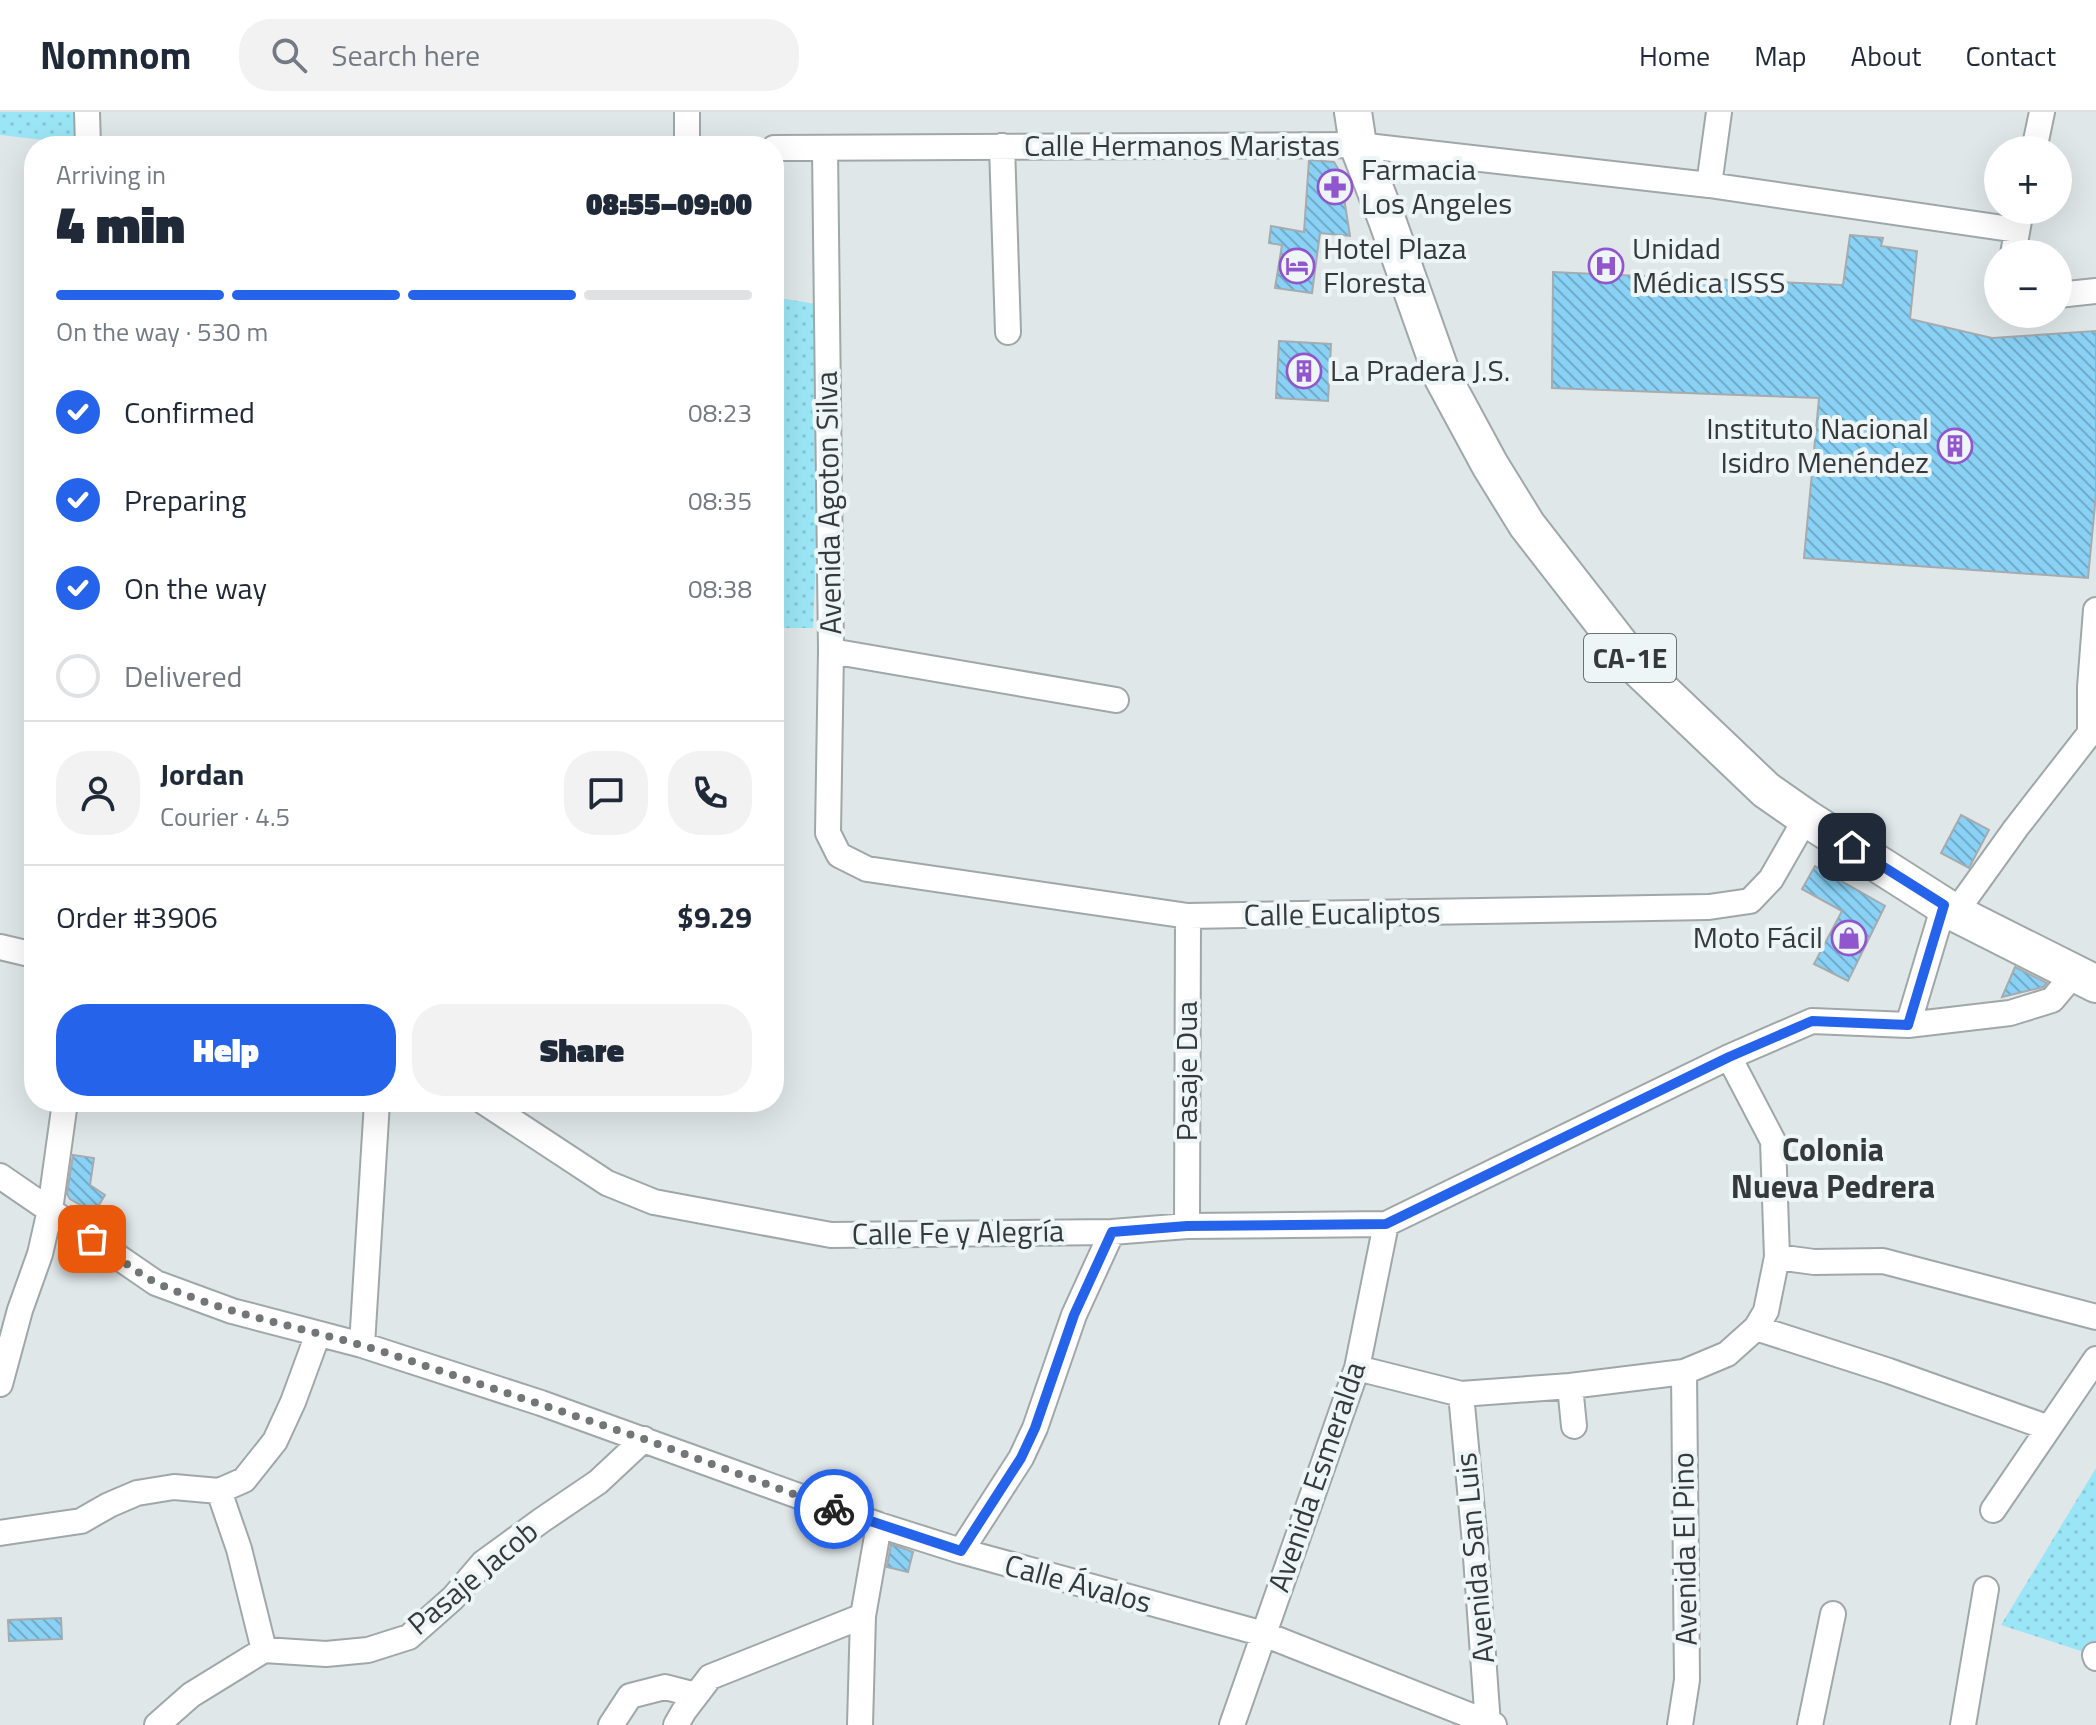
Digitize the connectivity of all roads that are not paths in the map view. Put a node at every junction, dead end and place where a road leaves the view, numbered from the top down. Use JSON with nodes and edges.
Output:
{"nodes":[{"id":1,"x":87,"y":112,"type":"edge"},
{"id":2,"x":687,"y":112,"type":"edge"},
{"id":3,"x":1374,"y":112,"type":"edge"},
{"id":4,"x":1719,"y":112,"type":"edge"},
{"id":5,"x":2042,"y":112,"type":"edge"},
{"id":6,"x":1364,"y":135,"type":"edge"},
{"id":7,"x":88,"y":136,"type":"edge"},
{"id":8,"x":687,"y":136,"type":"edge"},
{"id":9,"x":2037,"y":136,"type":"edge"},
{"id":10,"x":1002,"y":146,"type":"junction"},
{"id":11,"x":784,"y":148,"type":"edge"},
{"id":12,"x":825,"y":149,"type":"junction"},
{"id":13,"x":1709,"y":185,"type":"junction"},
{"id":14,"x":2017,"y":231,"type":"edge"},
{"id":15,"x":2096,"y":291,"type":"edge"},
{"id":16,"x":2072,"y":294,"type":"edge"},
{"id":17,"x":1008,"y":332,"type":"dead end"},
{"id":18,"x":2096,"y":610,"type":"edge"},
{"id":19,"x":2095,"y":645,"type":"edge"},
{"id":20,"x":831,"y":651,"type":"junction"},
{"id":21,"x":1116,"y":700,"type":"dead end"},
{"id":22,"x":2093,"y":734,"type":"edge"},
{"id":23,"x":1806,"y":818,"type":"junction"},
{"id":24,"x":839,"y":855,"type":"joint"},
{"id":25,"x":1950,"y":909,"type":"junction"},
{"id":26,"x":1188,"y":916,"type":"junction"},
{"id":27,"x":0,"y":947,"type":"edge"},
{"id":28,"x":24,"y":953,"type":"edge"},
{"id":29,"x":2085,"y":979,"type":"edge"},
{"id":30,"x":1908,"y":1025,"type":"junction"},
{"id":31,"x":1729,"y":1057,"type":"junction"},
{"id":32,"x":64,"y":1112,"type":"edge"},
{"id":33,"x":376,"y":1112,"type":"edge"},
{"id":34,"x":499,"y":1112,"type":"edge"},
{"id":35,"x":0,"y":1176,"type":"edge"},
{"id":36,"x":50,"y":1210,"type":"junction"},
{"id":37,"x":1386,"y":1224,"type":"junction"},
{"id":38,"x":1187,"y":1226,"type":"junction"},
{"id":39,"x":1112,"y":1232,"type":"junction"},
{"id":40,"x":1777,"y":1257,"type":"junction"},
{"id":41,"x":2096,"y":1317,"type":"edge"},
{"id":42,"x":1756,"y":1328,"type":"junction"},
{"id":43,"x":318,"y":1334,"type":"junction"},
{"id":44,"x":362,"y":1345,"type":"junction"},
{"id":45,"x":2096,"y":1359,"type":"edge"},
{"id":46,"x":1357,"y":1368,"type":"junction"},
{"id":47,"x":1684,"y":1372,"type":"junction"},
{"id":48,"x":0,"y":1384,"type":"edge"},
{"id":49,"x":1570,"y":1386,"type":"junction"},
{"id":50,"x":1461,"y":1394,"type":"junction"},
{"id":51,"x":1574,"y":1426,"type":"dead end"},
{"id":52,"x":2049,"y":1428,"type":"junction"},
{"id":53,"x":644,"y":1439,"type":"junction"},
{"id":54,"x":222,"y":1499,"type":"junction"},
{"id":55,"x":1993,"y":1510,"type":"dead end"},
{"id":56,"x":879,"y":1525,"type":"junction"},
{"id":57,"x":0,"y":1533,"type":"edge"},
{"id":58,"x":961,"y":1551,"type":"junction"},
{"id":59,"x":1986,"y":1589,"type":"dead end"},
{"id":60,"x":1833,"y":1614,"type":"dead end"},
{"id":61,"x":863,"y":1616,"type":"junction"},
{"id":62,"x":1264,"y":1634,"type":"junction"},
{"id":63,"x":264,"y":1650,"type":"junction"},
{"id":64,"x":696,"y":1695,"type":"junction"},
{"id":65,"x":1490,"y":1724,"type":"edge"},
{"id":66,"x":157,"y":1725,"type":"edge"},
{"id":67,"x":611,"y":1725,"type":"edge"},
{"id":68,"x":676,"y":1725,"type":"edge"},
{"id":69,"x":860,"y":1725,"type":"edge"},
{"id":70,"x":1232,"y":1725,"type":"edge"},
{"id":71,"x":1680,"y":1725,"type":"edge"},
{"id":72,"x":1810,"y":1725,"type":"edge"},
{"id":73,"x":1963,"y":1725,"type":"edge"}],
"edges":[{"from":1,"to":7,"type":"street"},
{"from":2,"to":8,"type":"street"},
{"from":3,"to":6,"type":"highway","number":"CA-1E"},
{"from":4,"to":13,"type":"street"},
{"from":5,"to":9,"type":"street"},
{"from":6,"to":10,"type":"street","name":"Calle Hermanos Maristas"},
{"from":6,"to":13,"type":"street","name":"Calle Hermanos Maristas"},
{"from":6,"to":23,"type":"highway","number":"CA-1E"},
{"from":10,"to":12,"type":"street","name":"Calle Hermanos Maristas"},
{"from":10,"to":17,"type":"street"},
{"from":11,"to":12,"type":"street","name":"Calle Hermanos Maristas"},
{"from":12,"to":20,"type":"street","name":"Avenida Agoton Silva"},
{"from":13,"to":14,"type":"street","name":"Calle Hermanos Maristas"},
{"from":15,"to":16,"type":"street"},
{"from":18,"to":19,"type":"street"},
{"from":19,"to":22,"type":"street"},
{"from":20,"to":21,"type":"street"},
{"from":20,"to":24,"type":"street","name":"Avenida Agoton Silva"},
{"from":22,"to":25,"type":"street"},
{"from":23,"to":25,"type":"highway","number":"CA-1E"},
{"from":23,"to":26,"type":"street","name":"Calle Eucaliptos"},
{"from":24,"to":26,"type":"street","name":"Calle Eucaliptos"},
{"from":25,"to":29,"type":"highway","number":"CA-1E"},
{"from":25,"to":30,"type":"street"},
{"from":26,"to":38,"type":"street","name":"Pasaje Dua"},
{"from":27,"to":28,"type":"street"},
{"from":29,"to":30,"type":"street","name":"Calle Fe y Alegría"},
{"from":30,"to":31,"type":"street","name":"Calle Fe y Alegría"},
{"from":31,"to":37,"type":"street","name":"Calle Fe y Alegría"},
{"from":31,"to":40,"type":"street"},
{"from":32,"to":36,"type":"street"},
{"from":33,"to":44,"type":"street"},
{"from":34,"to":39,"type":"street","name":"Calle Fe y Alegría"},
{"from":35,"to":36,"type":"street","name":"Calle Ávalos"},
{"from":36,"to":43,"type":"street","name":"Calle Ávalos"},
{"from":36,"to":48,"type":"street"},
{"from":37,"to":38,"type":"street","name":"Calle Fe y Alegría"},
{"from":37,"to":46,"type":"street","name":"Avenida Esmeralda"},
{"from":38,"to":39,"type":"street","name":"Calle Fe y Alegría"},
{"from":39,"to":58,"type":"street"},
{"from":40,"to":41,"type":"street"},
{"from":40,"to":42,"type":"street"},
{"from":42,"to":47,"type":"street"},
{"from":42,"to":52,"type":"street"},
{"from":43,"to":44,"type":"street","name":"Calle Ávalos"},
{"from":43,"to":54,"type":"street"},
{"from":44,"to":53,"type":"street","name":"Calle Ávalos"},
{"from":45,"to":52,"type":"street"},
{"from":46,"to":50,"type":"street"},
{"from":46,"to":62,"type":"street","name":"Avenida Esmeralda"},
{"from":47,"to":49,"type":"street"},
{"from":47,"to":71,"type":"street","name":"Avenida El Pino"},
{"from":49,"to":50,"type":"street"},
{"from":49,"to":51,"type":"street"},
{"from":50,"to":65,"type":"street","name":"Avenida San Luis"},
{"from":52,"to":55,"type":"street"},
{"from":53,"to":56,"type":"street","name":"Calle Ávalos"},
{"from":53,"to":63,"type":"street","name":"Pasaje Jacob"},
{"from":54,"to":57,"type":"street"},
{"from":54,"to":63,"type":"street"},
{"from":56,"to":58,"type":"street","name":"Calle Ávalos"},
{"from":56,"to":61,"type":"street"},
{"from":58,"to":62,"type":"street","name":"Calle Ávalos"},
{"from":59,"to":73,"type":"street"},
{"from":60,"to":72,"type":"street"},
{"from":61,"to":64,"type":"street"},
{"from":61,"to":69,"type":"street"},
{"from":62,"to":65,"type":"street","name":"Calle Ávalos"},
{"from":62,"to":70,"type":"street","name":"Avenida Esmeralda"},
{"from":63,"to":66,"type":"street"},
{"from":64,"to":67,"type":"street"},
{"from":64,"to":68,"type":"street"}]}
